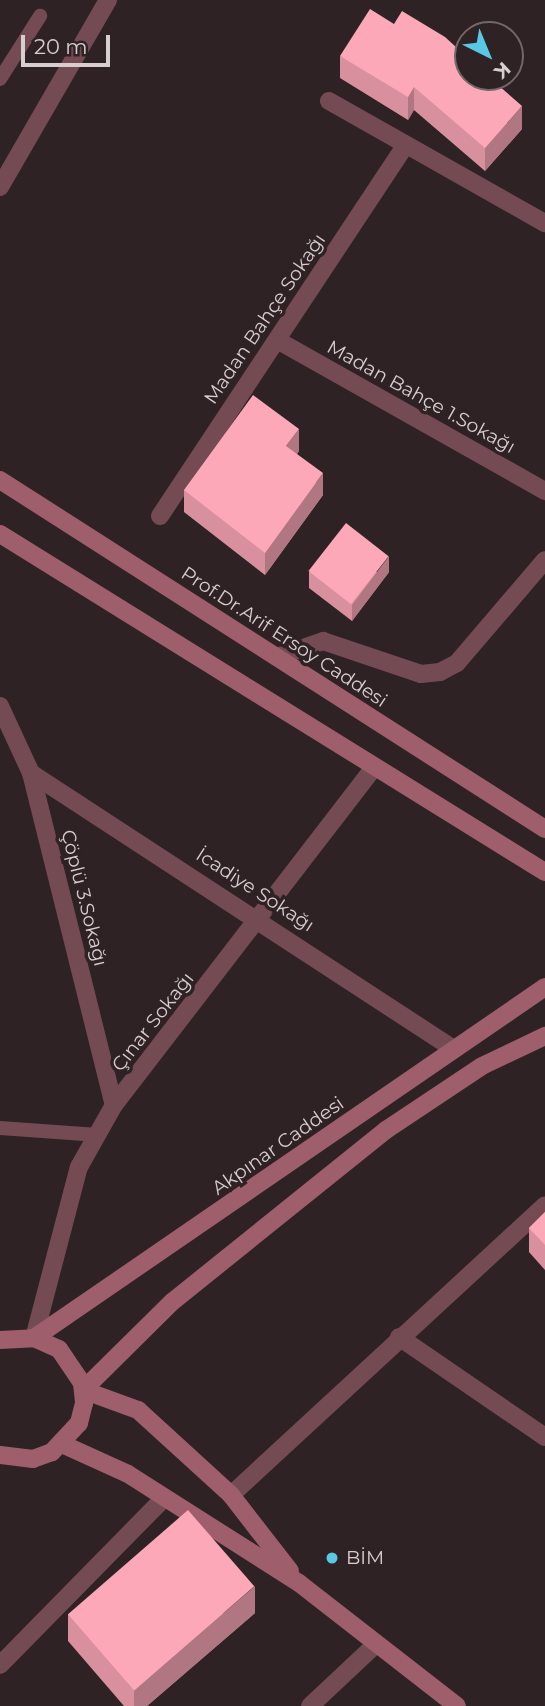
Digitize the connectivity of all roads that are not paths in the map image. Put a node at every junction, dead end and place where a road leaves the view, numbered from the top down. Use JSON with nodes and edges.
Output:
{"nodes":[{"id":1,"x":108,"y":0,"type":"edge"},
{"id":2,"x":40,"y":16,"type":"dead end"},
{"id":3,"x":0,"y":79,"type":"edge"},
{"id":4,"x":328,"y":101,"type":"dead end"},
{"id":5,"x":405,"y":145,"type":"junction"},
{"id":6,"x":0,"y":187,"type":"edge"},
{"id":7,"x":545,"y":223,"type":"edge"},
{"id":8,"x":277,"y":340,"type":"junction"},
{"id":9,"x":0,"y":480,"type":"edge"},
{"id":10,"x":545,"y":491,"type":"edge"},
{"id":11,"x":160,"y":516,"type":"dead end"},
{"id":12,"x":0,"y":534,"type":"edge"},
{"id":13,"x":545,"y":560,"type":"edge"},
{"id":14,"x":276,"y":657,"type":"junction"},
{"id":15,"x":0,"y":706,"type":"edge"},
{"id":16,"x":374,"y":768,"type":"junction"},
{"id":17,"x":31,"y":773,"type":"junction"},
{"id":18,"x":545,"y":829,"type":"edge"},
{"id":19,"x":545,"y":872,"type":"edge"},
{"id":20,"x":262,"y":919,"type":"junction"},
{"id":21,"x":545,"y":987,"type":"edge"},
{"id":22,"x":545,"y":1036,"type":"edge"},
{"id":23,"x":452,"y":1048,"type":"junction"},
{"id":24,"x":114,"y":1105,"type":"junction"},
{"id":25,"x":0,"y":1128,"type":"edge"},
{"id":26,"x":97,"y":1135,"type":"junction"},
{"id":27,"x":545,"y":1205,"type":"edge"},
{"id":28,"x":399,"y":1337,"type":"junction"},
{"id":29,"x":34,"y":1338,"type":"junction"},
{"id":30,"x":0,"y":1340,"type":"edge"},
{"id":31,"x":83,"y":1390,"type":"junction"},
{"id":32,"x":545,"y":1437,"type":"edge"},
{"id":33,"x":62,"y":1444,"type":"junction"},
{"id":34,"x":0,"y":1455,"type":"edge"},
{"id":35,"x":232,"y":1495,"type":"junction"},
{"id":36,"x":164,"y":1498,"type":"junction"},
{"id":37,"x":299,"y":1583,"type":"junction"},
{"id":38,"x":376,"y":1644,"type":"junction"},
{"id":39,"x":0,"y":1665,"type":"edge"},
{"id":40,"x":310,"y":1706,"type":"edge"},
{"id":41,"x":457,"y":1706,"type":"edge"}],
"edges":[{"from":1,"to":6,"type":"street"},
{"from":2,"to":3,"type":"lane"},
{"from":4,"to":5,"type":"street"},
{"from":5,"to":7,"type":"street"},
{"from":5,"to":8,"type":"street","name":"Madan Bahçe Sokağı"},
{"from":8,"to":10,"type":"street","name":"Madan Bahçe 1.Sokağı"},
{"from":8,"to":11,"type":"street","name":"Madan Bahçe Sokağı"},
{"from":9,"to":14,"type":"main road","name":"Prof.Dr.Arif Ersoy Caddesi"},
{"from":12,"to":16,"type":"main road"},
{"from":13,"to":14,"type":"street"},
{"from":14,"to":18,"type":"main road","name":"Prof.Dr.Arif Ersoy Caddesi"},
{"from":15,"to":17,"type":"street","name":"Çöplü 3.Sokağı"},
{"from":16,"to":19,"type":"main road"},
{"from":16,"to":20,"type":"street","name":"Çınar Sokağı"},
{"from":17,"to":20,"type":"street","name":"İcadiye Sokağı"},
{"from":17,"to":24,"type":"street","name":"Çöplü 3.Sokağı"},
{"from":20,"to":23,"type":"street","name":"İcadiye Sokağı"},
{"from":20,"to":24,"type":"street","name":"Çınar Sokağı"},
{"from":21,"to":23,"type":"main road","name":"Akpınar Caddesi"},
{"from":22,"to":31,"type":"main road"},
{"from":23,"to":29,"type":"main road","name":"Akpınar Caddesi"},
{"from":24,"to":26,"type":"street","name":"Çınar Sokağı"},
{"from":25,"to":26,"type":"lane"},
{"from":26,"to":29,"type":"street","name":"Çınar Sokağı"},
{"from":27,"to":28,"type":"street"},
{"from":28,"to":32,"type":"street"},
{"from":28,"to":35,"type":"street"},
{"from":29,"to":30,"type":"main road"},
{"from":29,"to":31,"type":"main road"},
{"from":31,"to":33,"type":"main road"},
{"from":31,"to":35,"type":"main road"},
{"from":33,"to":34,"type":"main road"},
{"from":33,"to":36,"type":"main road"},
{"from":35,"to":37,"type":"main road"},
{"from":36,"to":37,"type":"main road"},
{"from":36,"to":39,"type":"street"},
{"from":37,"to":38,"type":"main road"},
{"from":38,"to":40,"type":"street"},
{"from":38,"to":41,"type":"main road"}]}
